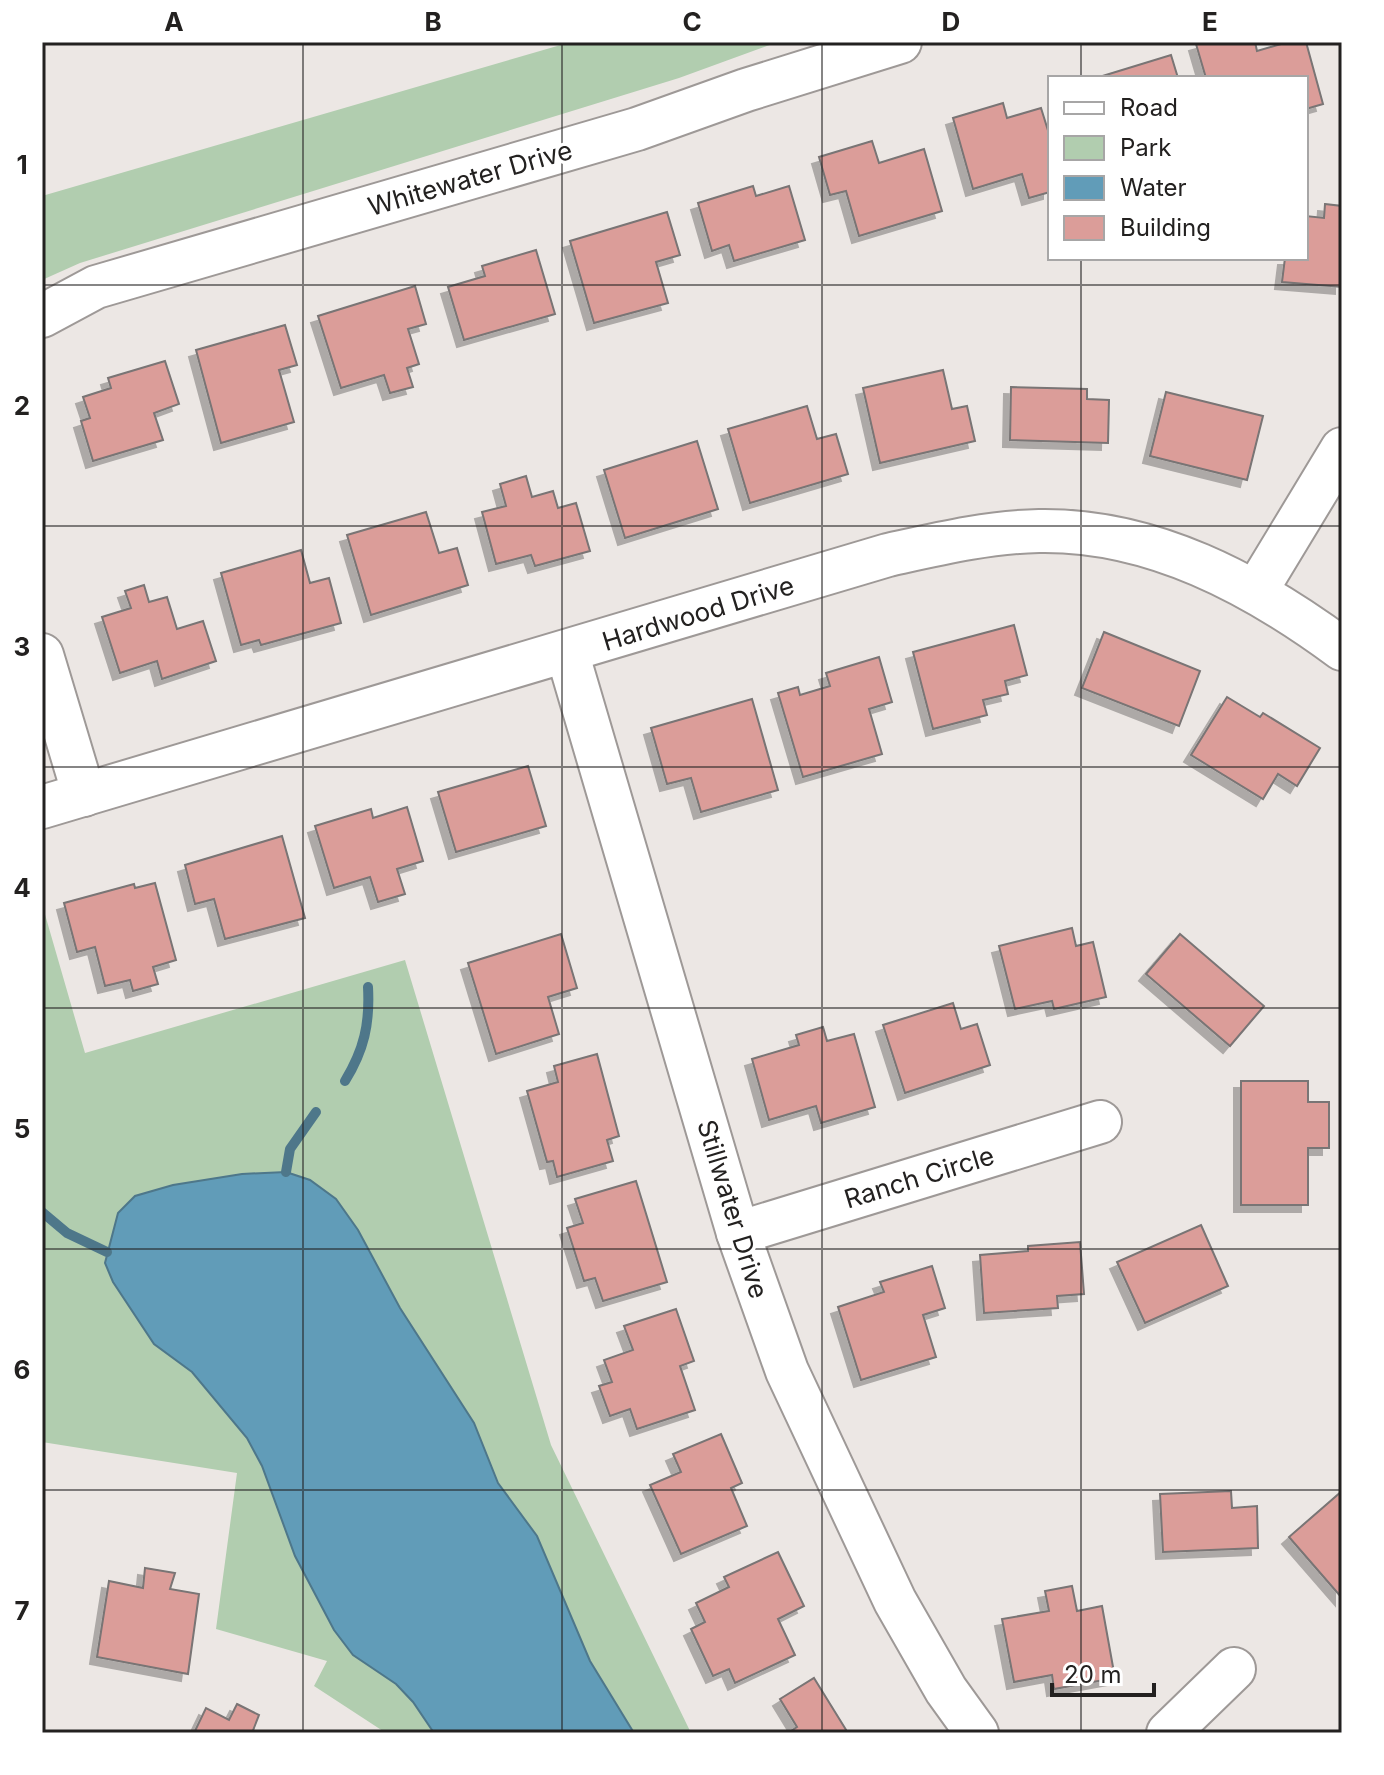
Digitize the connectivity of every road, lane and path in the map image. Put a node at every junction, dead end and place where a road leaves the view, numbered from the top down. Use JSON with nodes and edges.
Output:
{"nodes":[{"id":1,"x":900,"y":42,"type":"edge"},
{"id":2,"x":42,"y":316,"type":"edge"},
{"id":3,"x":1342,"y":449,"type":"edge"},
{"id":4,"x":1256,"y":591,"type":"junction"},
{"id":5,"x":1342,"y":649,"type":"edge"},
{"id":6,"x":567,"y":652,"type":"junction"},
{"id":7,"x":42,"y":655,"type":"edge"},
{"id":8,"x":84,"y":795,"type":"junction"},
{"id":9,"x":42,"y":807,"type":"edge"},
{"id":10,"x":1100,"y":1122,"type":"dead end"},
{"id":11,"x":738,"y":1233,"type":"junction"},
{"id":12,"x":1234,"y":1669,"type":"dead end"},
{"id":13,"x":977,"y":1733,"type":"edge"},
{"id":14,"x":1168,"y":1733,"type":"edge"}],
"edges":[{"from":1,"to":2,"type":"street","name":"Whitewater Drive"},
{"from":3,"to":4,"type":"street"},
{"from":4,"to":5,"type":"street","name":"Hardwood Drive"},
{"from":4,"to":6,"type":"street","name":"Hardwood Drive"},
{"from":6,"to":8,"type":"street","name":"Hardwood Drive"},
{"from":6,"to":11,"type":"street","name":"Stillwater Drive"},
{"from":7,"to":8,"type":"street"},
{"from":8,"to":9,"type":"street","name":"Hardwood Drive"},
{"from":10,"to":11,"type":"street","name":"Ranch Circle"},
{"from":11,"to":13,"type":"street","name":"Stillwater Drive"},
{"from":12,"to":14,"type":"street"}]}
